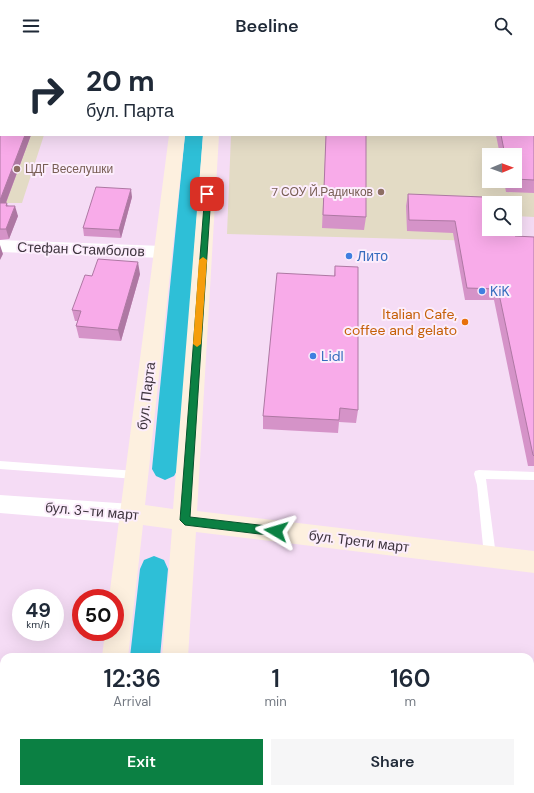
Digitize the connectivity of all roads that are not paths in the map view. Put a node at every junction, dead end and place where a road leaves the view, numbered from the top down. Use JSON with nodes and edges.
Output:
{"nodes":[{"id":1,"x":177,"y":136,"type":"edge"},
{"id":2,"x":211,"y":136,"type":"edge"},
{"id":3,"x":0,"y":246,"type":"edge"},
{"id":4,"x":163,"y":252,"type":"junction"},
{"id":5,"x":0,"y":465,"type":"edge"},
{"id":6,"x":136,"y":475,"type":"junction"},
{"id":7,"x":534,"y":476,"type":"edge"},
{"id":8,"x":0,"y":504,"type":"edge"},
{"id":9,"x":132,"y":514,"type":"junction"},
{"id":10,"x":185,"y":520,"type":"junction"},
{"id":11,"x":490,"y":556,"type":"junction"},
{"id":12,"x":534,"y":562,"type":"edge"},
{"id":13,"x":115,"y":653,"type":"edge"},
{"id":14,"x":175,"y":653,"type":"edge"}],
"edges":[{"from":1,"to":4,"type":"main road","name":"бул. Парта"},
{"from":2,"to":10,"type":"main road"},
{"from":3,"to":4,"type":"street","name":"Стефан Стамболов"},
{"from":4,"to":6,"type":"main road","name":"бул. Парта"},
{"from":5,"to":6,"type":"lane"},
{"from":6,"to":9,"type":"main road","name":"бул. Парта"},
{"from":7,"to":11,"type":"lane"},
{"from":8,"to":9,"type":"street","name":"бул. 3-ти март"},
{"from":9,"to":10,"type":"main road","name":"бул. 3-ти март"},
{"from":9,"to":13,"type":"main road","name":"бул. Парта"},
{"from":10,"to":11,"type":"main road","name":"бул. Трети март"},
{"from":10,"to":14,"type":"main road"},
{"from":11,"to":12,"type":"main road","name":"бул. Трети март"}]}
